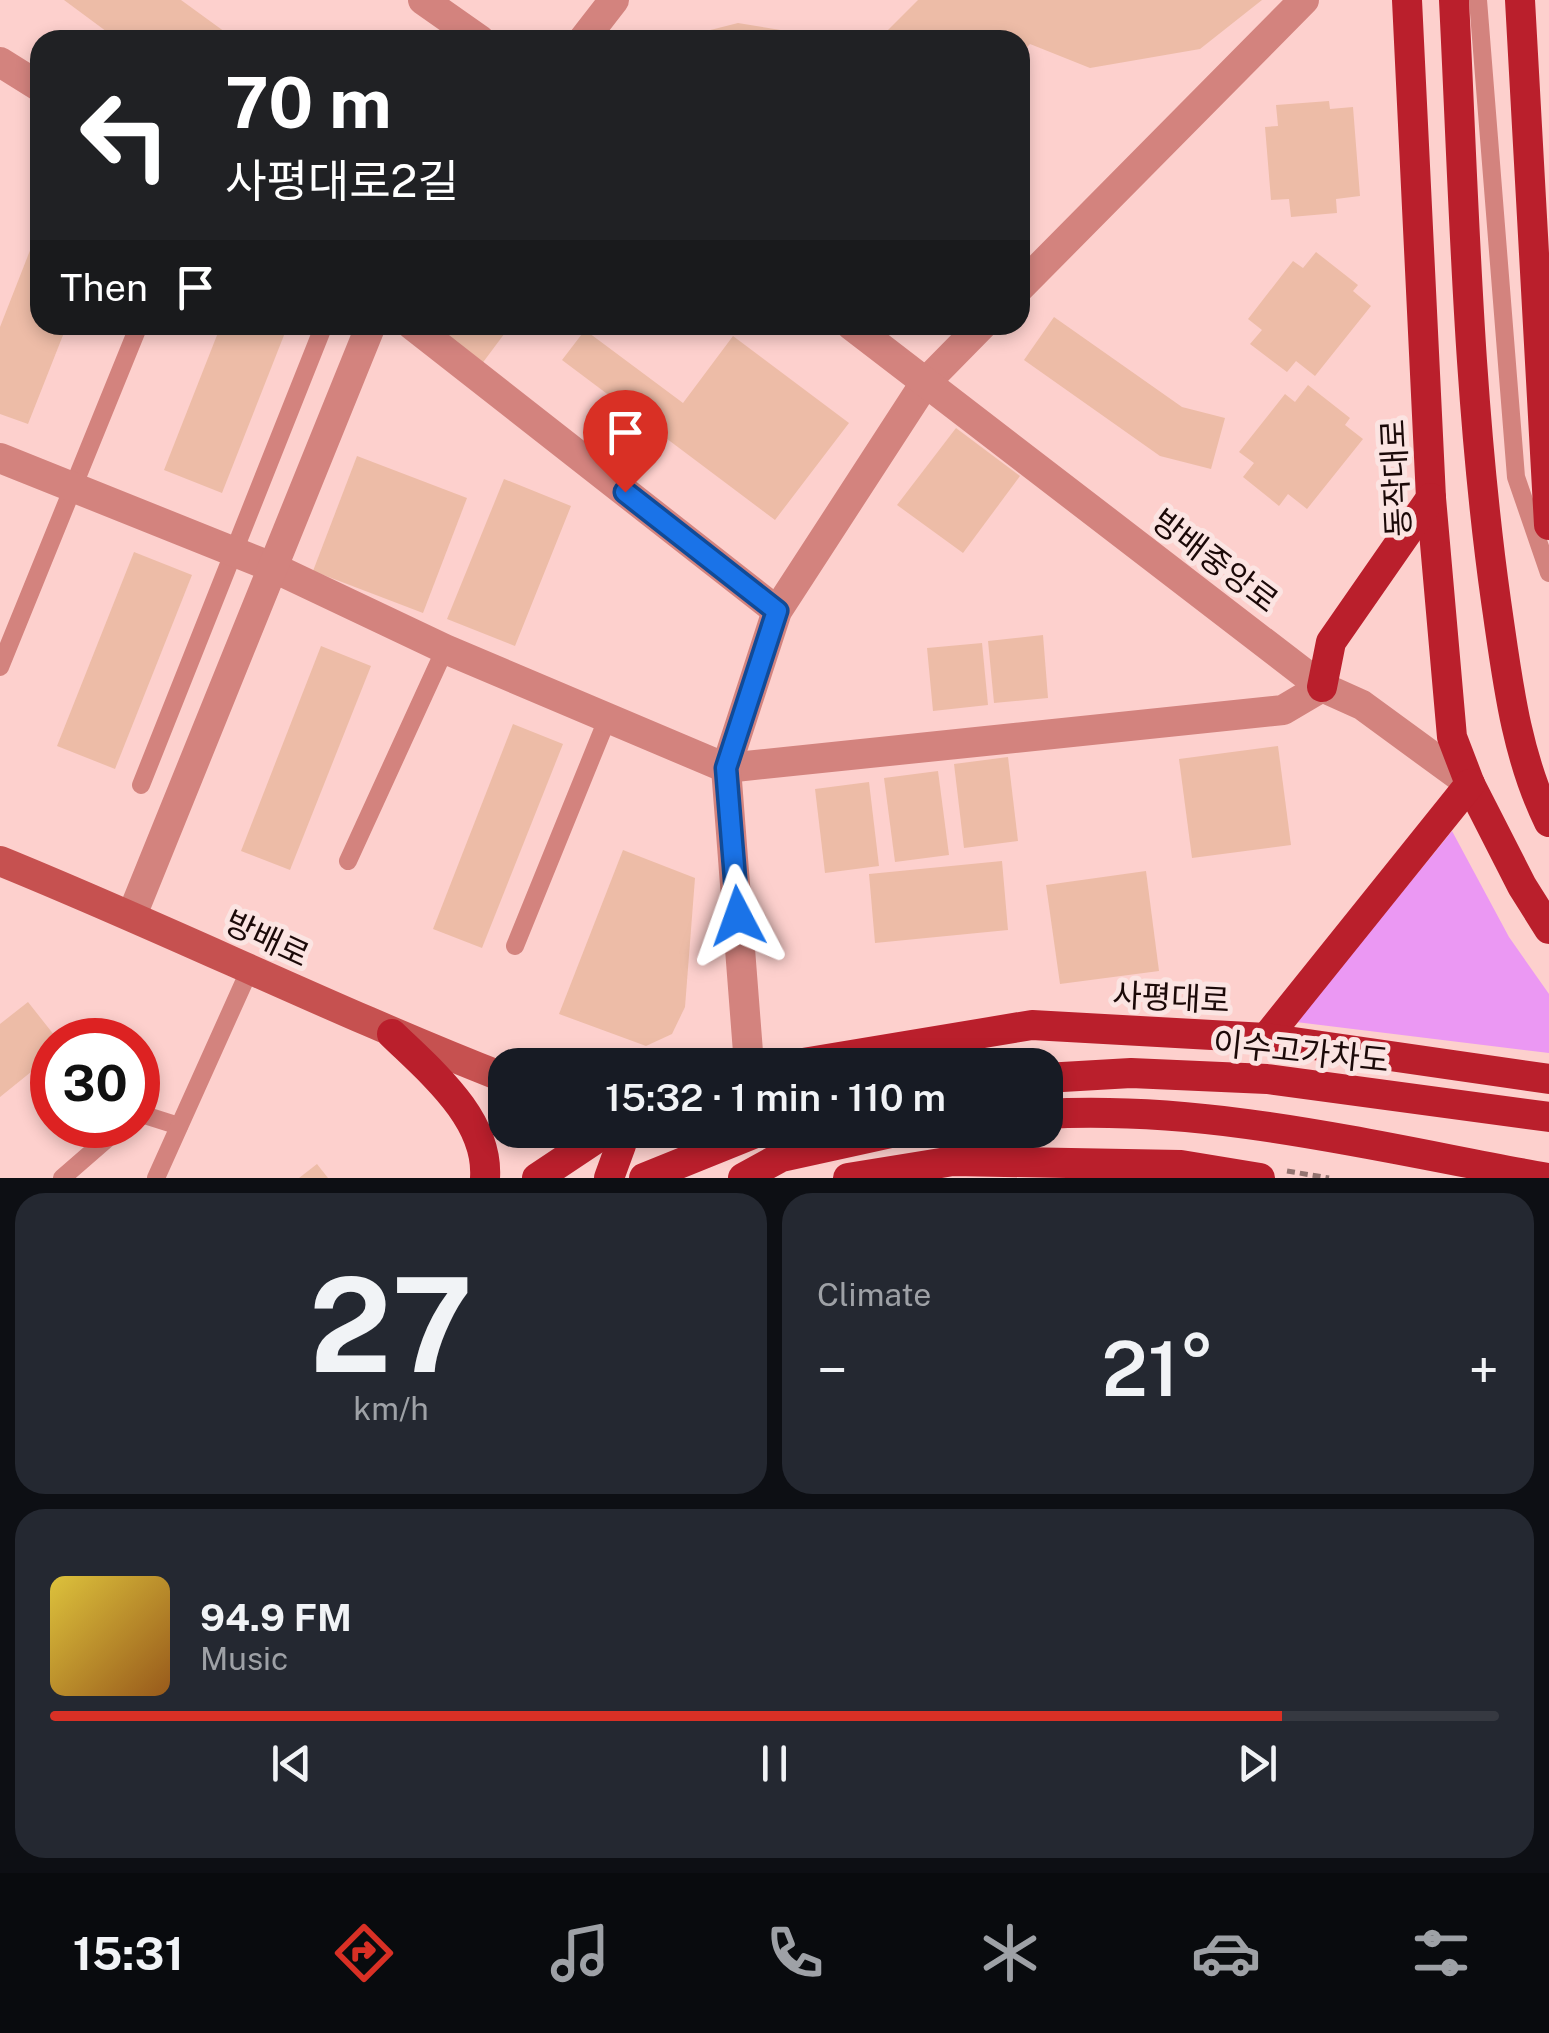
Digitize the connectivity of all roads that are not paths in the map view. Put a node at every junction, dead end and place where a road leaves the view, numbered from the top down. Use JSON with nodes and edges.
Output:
{"nodes":[{"id":1,"x":423,"y":0,"type":"edge"},
{"id":2,"x":614,"y":0,"type":"edge"},
{"id":3,"x":1304,"y":0,"type":"edge"},
{"id":4,"x":1407,"y":0,"type":"edge"},
{"id":5,"x":1454,"y":0,"type":"edge"},
{"id":6,"x":1478,"y":0,"type":"edge"},
{"id":7,"x":1520,"y":0,"type":"edge"},
{"id":8,"x":466,"y":30,"type":"edge"},
{"id":9,"x":591,"y":30,"type":"edge"},
{"id":10,"x":0,"y":62,"type":"edge"},
{"id":11,"x":30,"y":81,"type":"edge"},
{"id":12,"x":1030,"y":277,"type":"edge"},
{"id":13,"x":135,"y":335,"type":"edge"},
{"id":14,"x":320,"y":335,"type":"edge"},
{"id":15,"x":367,"y":335,"type":"edge"},
{"id":16,"x":425,"y":335,"type":"edge"},
{"id":17,"x":863,"y":335,"type":"edge"},
{"id":18,"x":972,"y":335,"type":"edge"},
{"id":19,"x":924,"y":383,"type":"junction"},
{"id":20,"x":0,"y":458,"type":"edge"},
{"id":21,"x":74,"y":488,"type":"junction"},
{"id":22,"x":1432,"y":498,"type":"junction"},
{"id":23,"x":1549,"y":526,"type":"edge"},
{"id":24,"x":234,"y":552,"type":"junction"},
{"id":25,"x":272,"y":567,"type":"junction"},
{"id":26,"x":1549,"y":573,"type":"edge"},
{"id":27,"x":777,"y":611,"type":"junction"},
{"id":28,"x":445,"y":650,"type":"junction"},
{"id":29,"x":0,"y":667,"type":"edge"},
{"id":30,"x":1322,"y":687,"type":"junction"},
{"id":31,"x":608,"y":717,"type":"junction"},
{"id":32,"x":726,"y":768,"type":"junction"},
{"id":33,"x":1470,"y":784,"type":"junction"},
{"id":34,"x":141,"y":785,"type":"dead end"},
{"id":35,"x":1549,"y":822,"type":"edge"},
{"id":36,"x":348,"y":861,"type":"dead end"},
{"id":37,"x":0,"y":862,"type":"edge"},
{"id":38,"x":132,"y":914,"type":"junction"},
{"id":39,"x":1546,"y":922,"type":"edge"},
{"id":40,"x":515,"y":946,"type":"dead end"},
{"id":41,"x":249,"y":970,"type":"junction"},
{"id":42,"x":392,"y":1034,"type":"junction"},
{"id":43,"x":1266,"y":1038,"type":"junction"},
{"id":44,"x":748,"y":1048,"type":"edge"},
{"id":45,"x":893,"y":1048,"type":"edge"},
{"id":46,"x":488,"y":1071,"type":"edge"},
{"id":47,"x":1063,"y":1077,"type":"edge"},
{"id":48,"x":1549,"y":1080,"type":"edge"},
{"id":49,"x":1063,"y":1113,"type":"edge"},
{"id":50,"x":1549,"y":1116,"type":"edge"},
{"id":51,"x":160,"y":1120,"type":"edge"},
{"id":52,"x":179,"y":1126,"type":"junction"},
{"id":53,"x":97,"y":1148,"type":"edge"},
{"id":54,"x":586,"y":1148,"type":"edge"},
{"id":55,"x":610,"y":1148,"type":"edge"},
{"id":56,"x":624,"y":1148,"type":"edge"},
{"id":57,"x":719,"y":1148,"type":"edge"},
{"id":58,"x":822,"y":1148,"type":"edge"},
{"id":59,"x":1502,"y":1174,"type":"edge"},
{"id":60,"x":62,"y":1178,"type":"edge"},
{"id":61,"x":156,"y":1178,"type":"edge"},
{"id":62,"x":485,"y":1178,"type":"edge"},
{"id":63,"x":536,"y":1178,"type":"edge"},
{"id":64,"x":609,"y":1178,"type":"edge"},
{"id":65,"x":644,"y":1178,"type":"edge"},
{"id":66,"x":654,"y":1178,"type":"edge"},
{"id":67,"x":744,"y":1178,"type":"edge"},
{"id":68,"x":848,"y":1178,"type":"edge"},
{"id":69,"x":1260,"y":1178,"type":"edge"},
{"id":70,"x":1547,"y":1178,"type":"edge"}],
"edges":[{"from":1,"to":8,"type":"street"},
{"from":2,"to":9,"type":"street"},
{"from":3,"to":12,"type":"street"},
{"from":4,"to":22,"type":"main road","name":"동작대로"},
{"from":5,"to":35,"type":"main road"},
{"from":6,"to":26,"type":"lane"},
{"from":7,"to":23,"type":"main road"},
{"from":10,"to":11,"type":"street"},
{"from":13,"to":21,"type":"lane"},
{"from":14,"to":24,"type":"lane"},
{"from":15,"to":25,"type":"street"},
{"from":16,"to":27,"type":"street"},
{"from":17,"to":19,"type":"street","name":"방배중앙로"},
{"from":18,"to":19,"type":"street"},
{"from":19,"to":27,"type":"street"},
{"from":19,"to":30,"type":"street","name":"방배중앙로"},
{"from":20,"to":21,"type":"street"},
{"from":21,"to":24,"type":"street"},
{"from":21,"to":29,"type":"lane"},
{"from":22,"to":30,"type":"main road"},
{"from":22,"to":33,"type":"main road","name":"동작대로"},
{"from":24,"to":25,"type":"street"},
{"from":24,"to":34,"type":"lane"},
{"from":25,"to":28,"type":"street"},
{"from":25,"to":38,"type":"street"},
{"from":27,"to":32,"type":"street"},
{"from":28,"to":31,"type":"street"},
{"from":28,"to":36,"type":"lane"},
{"from":30,"to":32,"type":"street"},
{"from":30,"to":33,"type":"street","name":"방배중앙로"},
{"from":31,"to":32,"type":"street"},
{"from":31,"to":40,"type":"lane"},
{"from":32,"to":44,"type":"street"},
{"from":33,"to":39,"type":"main road","name":"동작대로"},
{"from":33,"to":43,"type":"main road"},
{"from":37,"to":38,"type":"main road","name":"방배로"},
{"from":38,"to":41,"type":"main road","name":"방배로"},
{"from":41,"to":42,"type":"main road","name":"방배로"},
{"from":41,"to":52,"type":"lane"},
{"from":42,"to":46,"type":"main road","name":"방배로"},
{"from":42,"to":62,"type":"main road"},
{"from":43,"to":45,"type":"main road","name":"사평대로"},
{"from":43,"to":48,"type":"main road","name":"사평대로"},
{"from":47,"to":50,"type":"main road","name":"이수고가차도"},
{"from":49,"to":59,"type":"main road"},
{"from":51,"to":52,"type":"lane"},
{"from":52,"to":61,"type":"lane"},
{"from":53,"to":60,"type":"lane"},
{"from":54,"to":63,"type":"main road"},
{"from":55,"to":64,"type":"main road"},
{"from":56,"to":66,"type":"main road"},
{"from":57,"to":65,"type":"main road","bridge":true},
{"from":58,"to":67,"type":"main road"},
{"from":59,"to":70,"type":"main road"},
{"from":68,"to":69,"type":"main road"}]}
